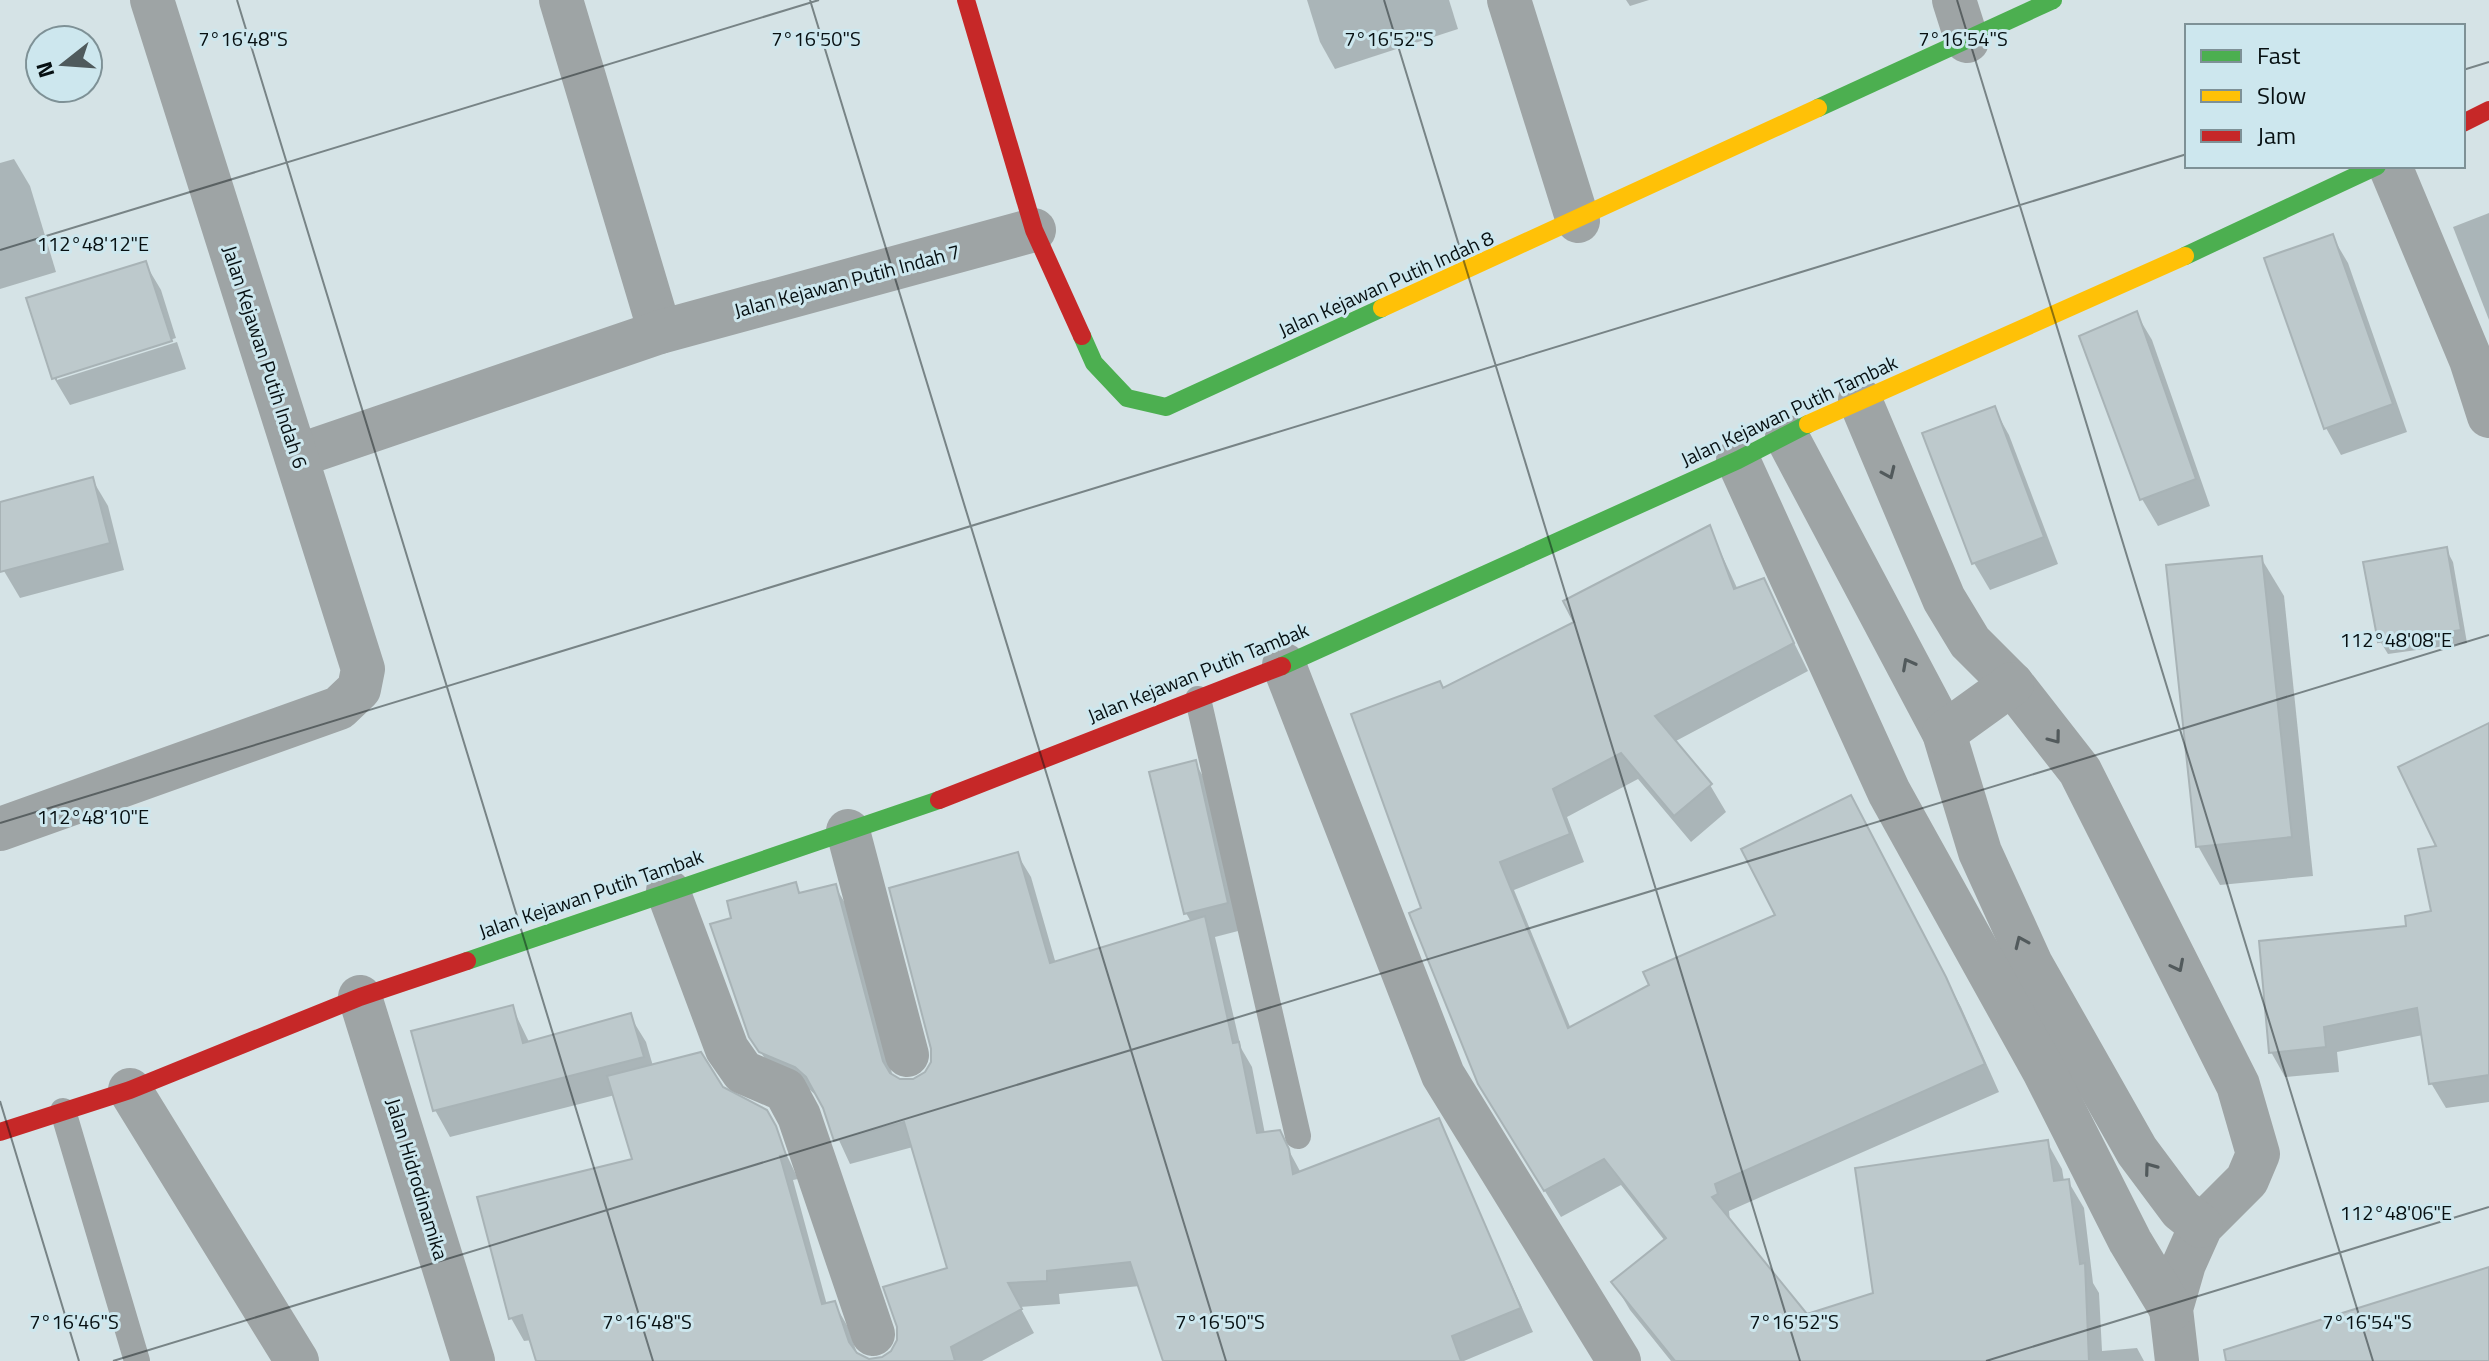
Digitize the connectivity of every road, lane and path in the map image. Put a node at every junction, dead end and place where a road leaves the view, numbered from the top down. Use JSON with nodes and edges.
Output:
{"nodes":[{"id":1,"x":152,"y":0,"type":"edge"},
{"id":2,"x":561,"y":0,"type":"edge"},
{"id":3,"x":966,"y":0,"type":"edge"},
{"id":4,"x":1509,"y":0,"type":"edge"},
{"id":5,"x":1954,"y":0,"type":"edge"},
{"id":6,"x":2053,"y":0,"type":"edge"},
{"id":7,"x":1967,"y":41,"type":"junction"},
{"id":8,"x":2489,"y":110,"type":"edge"},
{"id":9,"x":2465,"y":122,"type":"edge"},
{"id":10,"x":2373,"y":168,"type":"edge"},
{"id":11,"x":2391,"y":168,"type":"edge"},
{"id":12,"x":1578,"y":221,"type":"junction"},
{"id":13,"x":1034,"y":230,"type":"junction"},
{"id":14,"x":660,"y":332,"type":"junction"},
{"id":15,"x":1860,"y":400,"type":"junction"},
{"id":16,"x":2489,"y":416,"type":"edge"},
{"id":17,"x":1787,"y":437,"type":"junction"},
{"id":18,"x":297,"y":456,"type":"junction"},
{"id":19,"x":1738,"y":460,"type":"junction"},
{"id":20,"x":1284,"y":665,"type":"junction"},
{"id":21,"x":2012,"y":684,"type":"junction"},
{"id":22,"x":1198,"y":699,"type":"junction"},
{"id":23,"x":1944,"y":733,"type":"junction"},
{"id":24,"x":0,"y":829,"type":"edge"},
{"id":25,"x":848,"y":831,"type":"junction"},
{"id":26,"x":668,"y":891,"type":"junction"},
{"id":27,"x":360,"y":997,"type":"junction"},
{"id":28,"x":907,"y":1055,"type":"dead end"},
{"id":29,"x":130,"y":1090,"type":"junction"},
{"id":30,"x":63,"y":1111,"type":"junction"},
{"id":31,"x":0,"y":1132,"type":"edge"},
{"id":32,"x":1298,"y":1136,"type":"dead end"},
{"id":33,"x":2201,"y":1226,"type":"junction"},
{"id":34,"x":2171,"y":1309,"type":"junction"},
{"id":35,"x":873,"y":1334,"type":"dead end"},
{"id":36,"x":137,"y":1361,"type":"edge"},
{"id":37,"x":297,"y":1361,"type":"edge"},
{"id":38,"x":473,"y":1361,"type":"edge"},
{"id":39,"x":1619,"y":1361,"type":"edge"},
{"id":40,"x":2177,"y":1361,"type":"edge"}],
"edges":[{"from":1,"to":18,"type":"street","name":"Jalan Kejawan Putih Indah 6"},
{"from":2,"to":14,"type":"street"},
{"from":3,"to":13,"type":"street","name":"Jalan Kejawan Putih Indah 8"},
{"from":4,"to":12,"type":"street"},
{"from":5,"to":7,"type":"street"},
{"from":6,"to":7,"type":"street","name":"Jalan Kejawan Putih Indah 8"},
{"from":7,"to":12,"type":"street","name":"Jalan Kejawan Putih Indah 8"},
{"from":8,"to":9,"type":"street"},
{"from":10,"to":15,"type":"street","name":"Jalan Kejawan Putih Tambak"},
{"from":11,"to":16,"type":"street"},
{"from":12,"to":13,"type":"street","name":"Jalan Kejawan Putih Indah 8"},
{"from":13,"to":14,"type":"street","name":"Jalan Kejawan Putih Indah 7"},
{"from":14,"to":18,"type":"street","name":"Jalan Kejawan Putih Indah 7"},
{"from":15,"to":17,"type":"street","name":"Jalan Kejawan Putih Tambak"},
{"from":15,"to":21,"type":"street","one_way":true},
{"from":17,"to":19,"type":"street","name":"Jalan Kejawan Putih Tambak"},
{"from":23,"to":17,"type":"street","one_way":true},
{"from":18,"to":24,"type":"street","name":"Jalan Kejawan Putih Indah 6"},
{"from":19,"to":20,"type":"street","name":"Jalan Kejawan Putih Tambak"},
{"from":19,"to":34,"type":"street"},
{"from":20,"to":22,"type":"street","name":"Jalan Kejawan Putih Tambak"},
{"from":20,"to":39,"type":"street"},
{"from":21,"to":23,"type":"street"},
{"from":21,"to":33,"type":"street","one_way":true},
{"from":22,"to":25,"type":"street","name":"Jalan Kejawan Putih Tambak"},
{"from":22,"to":32,"type":"lane"},
{"from":33,"to":23,"type":"street","one_way":true},
{"from":25,"to":26,"type":"street","name":"Jalan Kejawan Putih Tambak"},
{"from":25,"to":28,"type":"street"},
{"from":26,"to":27,"type":"street","name":"Jalan Kejawan Putih Tambak"},
{"from":26,"to":35,"type":"street"},
{"from":27,"to":29,"type":"street","name":"Jalan Kejawan Putih Tambak"},
{"from":27,"to":38,"type":"street","name":"Jalan Hidrodinamika"},
{"from":29,"to":30,"type":"street","name":"Jalan Kejawan Putih Tambak"},
{"from":29,"to":37,"type":"street"},
{"from":30,"to":31,"type":"street","name":"Jalan Kejawan Putih Tambak"},
{"from":30,"to":36,"type":"lane"},
{"from":33,"to":34,"type":"street"},
{"from":34,"to":40,"type":"street"}]}
